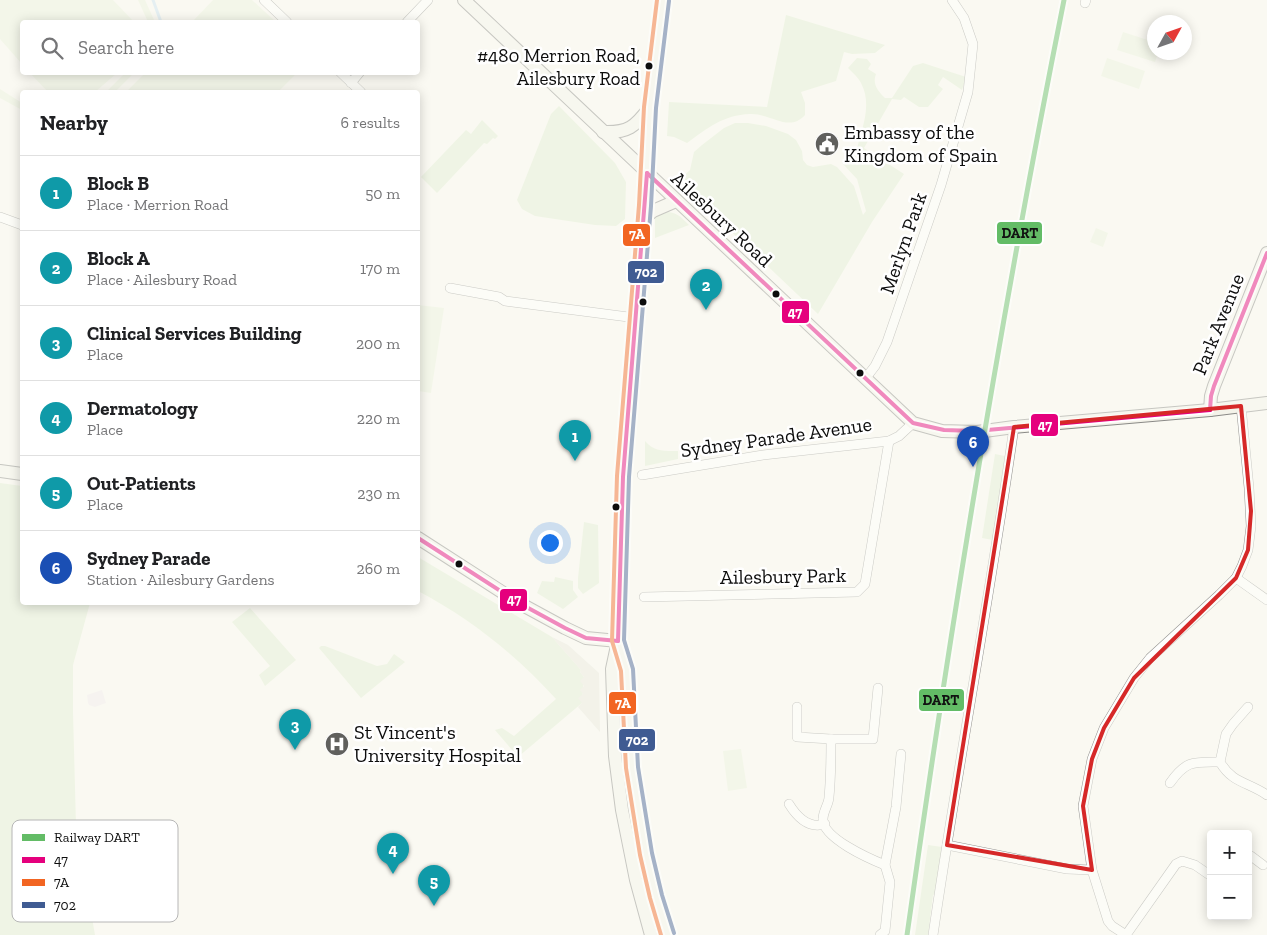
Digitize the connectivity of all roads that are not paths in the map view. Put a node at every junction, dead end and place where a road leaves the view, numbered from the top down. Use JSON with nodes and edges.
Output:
{"nodes":[{"id":1,"x":264,"y":0,"type":"edge"},
{"id":2,"x":428,"y":0,"type":"edge"},
{"id":3,"x":464,"y":0,"type":"edge"},
{"id":4,"x":663,"y":0,"type":"edge"},
{"id":5,"x":952,"y":0,"type":"edge"},
{"id":6,"x":285,"y":20,"type":"edge"},
{"id":7,"x":409,"y":20,"type":"edge"},
{"id":8,"x":343,"y":75,"type":"edge"},
{"id":9,"x":358,"y":75,"type":"edge"},
{"id":10,"x":351,"y":83,"type":"junction"},
{"id":11,"x":360,"y":90,"type":"edge"},
{"id":12,"x":650,"y":107,"type":"junction"},
{"id":13,"x":603,"y":132,"type":"junction"},
{"id":14,"x":647,"y":173,"type":"junction"},
{"id":15,"x":676,"y":201,"type":"junction"},
{"id":16,"x":0,"y":217,"type":"edge"},
{"id":17,"x":643,"y":219,"type":"junction"},
{"id":18,"x":20,"y":224,"type":"edge"},
{"id":19,"x":1267,"y":253,"type":"edge"},
{"id":20,"x":450,"y":288,"type":"dead end"},
{"id":21,"x":636,"y":318,"type":"junction"},
{"id":22,"x":865,"y":380,"type":"junction"},
{"id":23,"x":1267,"y":403,"type":"edge"},
{"id":24,"x":1241,"y":406,"type":"junction"},
{"id":25,"x":1210,"y":410,"type":"junction"},
{"id":26,"x":913,"y":423,"type":"junction"},
{"id":27,"x":1014,"y":427,"type":"junction"},
{"id":28,"x":889,"y":441,"type":"junction"},
{"id":29,"x":0,"y":471,"type":"edge"},
{"id":30,"x":20,"y":474,"type":"edge"},
{"id":31,"x":642,"y":475,"type":"dead end"},
{"id":32,"x":420,"y":539,"type":"edge"},
{"id":33,"x":1236,"y":578,"type":"junction"},
{"id":34,"x":644,"y":597,"type":"dead end"},
{"id":35,"x":1267,"y":600,"type":"edge"},
{"id":36,"x":618,"y":641,"type":"junction"},
{"id":37,"x":878,"y":688,"type":"dead end"},
{"id":38,"x":797,"y":707,"type":"dead end"},
{"id":39,"x":1248,"y":707,"type":"dead end"},
{"id":40,"x":831,"y":739,"type":"junction"},
{"id":41,"x":901,"y":754,"type":"dead end"},
{"id":42,"x":631,"y":755,"type":"junction"},
{"id":43,"x":614,"y":756,"type":"junction"},
{"id":44,"x":1220,"y":762,"type":"junction"},
{"id":45,"x":1170,"y":783,"type":"dead end"},
{"id":46,"x":1267,"y":795,"type":"edge"},
{"id":47,"x":789,"y":804,"type":"dead end"},
{"id":48,"x":825,"y":824,"type":"junction"},
{"id":49,"x":947,"y":845,"type":"junction"},
{"id":50,"x":1252,"y":857,"type":"edge"},
{"id":51,"x":885,"y":865,"type":"junction"},
{"id":52,"x":1263,"y":865,"type":"dead end"},
{"id":53,"x":1092,"y":870,"type":"junction"},
{"id":54,"x":1209,"y":875,"type":"edge"},
{"id":55,"x":651,"y":935,"type":"edge"},
{"id":56,"x":668,"y":935,"type":"edge"},
{"id":57,"x":880,"y":935,"type":"edge"},
{"id":58,"x":933,"y":935,"type":"edge"},
{"id":59,"x":1126,"y":935,"type":"edge"}],
"edges":[{"from":1,"to":6,"type":"street"},
{"from":2,"to":7,"type":"street"},
{"from":3,"to":13,"type":"main road","name":"Ailesbury Road"},
{"from":4,"to":12,"type":"main road"},
{"from":5,"to":22,"type":"street","name":"Merlyn Park"},
{"from":8,"to":10,"type":"street"},
{"from":9,"to":10,"type":"street"},
{"from":10,"to":11,"type":"street"},
{"from":12,"to":13,"type":"main road"},
{"from":12,"to":14,"type":"main road"},
{"from":13,"to":14,"type":"main road","name":"Ailesbury Road"},
{"from":14,"to":15,"type":"main road","name":"Ailesbury Road"},
{"from":14,"to":17,"type":"main road"},
{"from":15,"to":17,"type":"main road"},
{"from":15,"to":22,"type":"main road","name":"Ailesbury Road"},
{"from":16,"to":18,"type":"street"},
{"from":17,"to":21,"type":"main road"},
{"from":19,"to":25,"type":"main road","name":"Park Avenue"},
{"from":20,"to":21,"type":"street"},
{"from":21,"to":36,"type":"main road"},
{"from":22,"to":26,"type":"main road","name":"Ailesbury Road"},
{"from":23,"to":24,"type":"main road"},
{"from":24,"to":25,"type":"main road"},
{"from":24,"to":33,"type":"street"},
{"from":25,"to":27,"type":"main road"},
{"from":26,"to":27,"type":"main road"},
{"from":26,"to":28,"type":"street","name":"Sydney Parade Avenue"},
{"from":27,"to":49,"type":"street"},
{"from":28,"to":31,"type":"street","name":"Sydney Parade Avenue"},
{"from":28,"to":34,"type":"street","name":"Ailesbury Park"},
{"from":29,"to":30,"type":"main road"},
{"from":32,"to":36,"type":"main road"},
{"from":33,"to":35,"type":"street"},
{"from":33,"to":53,"type":"street"},
{"from":36,"to":42,"type":"main road"},
{"from":36,"to":43,"type":"main road"},
{"from":37,"to":40,"type":"street"},
{"from":38,"to":40,"type":"street"},
{"from":39,"to":44,"type":"street"},
{"from":40,"to":48,"type":"street"},
{"from":41,"to":51,"type":"street"},
{"from":42,"to":43,"type":"main road"},
{"from":42,"to":56,"type":"main road"},
{"from":43,"to":55,"type":"main road"},
{"from":44,"to":45,"type":"street"},
{"from":44,"to":46,"type":"street"},
{"from":47,"to":48,"type":"street"},
{"from":48,"to":51,"type":"street"},
{"from":49,"to":53,"type":"street"},
{"from":49,"to":58,"type":"street"},
{"from":50,"to":52,"type":"street"},
{"from":51,"to":57,"type":"street"},
{"from":53,"to":59,"type":"street"},
{"from":54,"to":59,"type":"street"}]}
